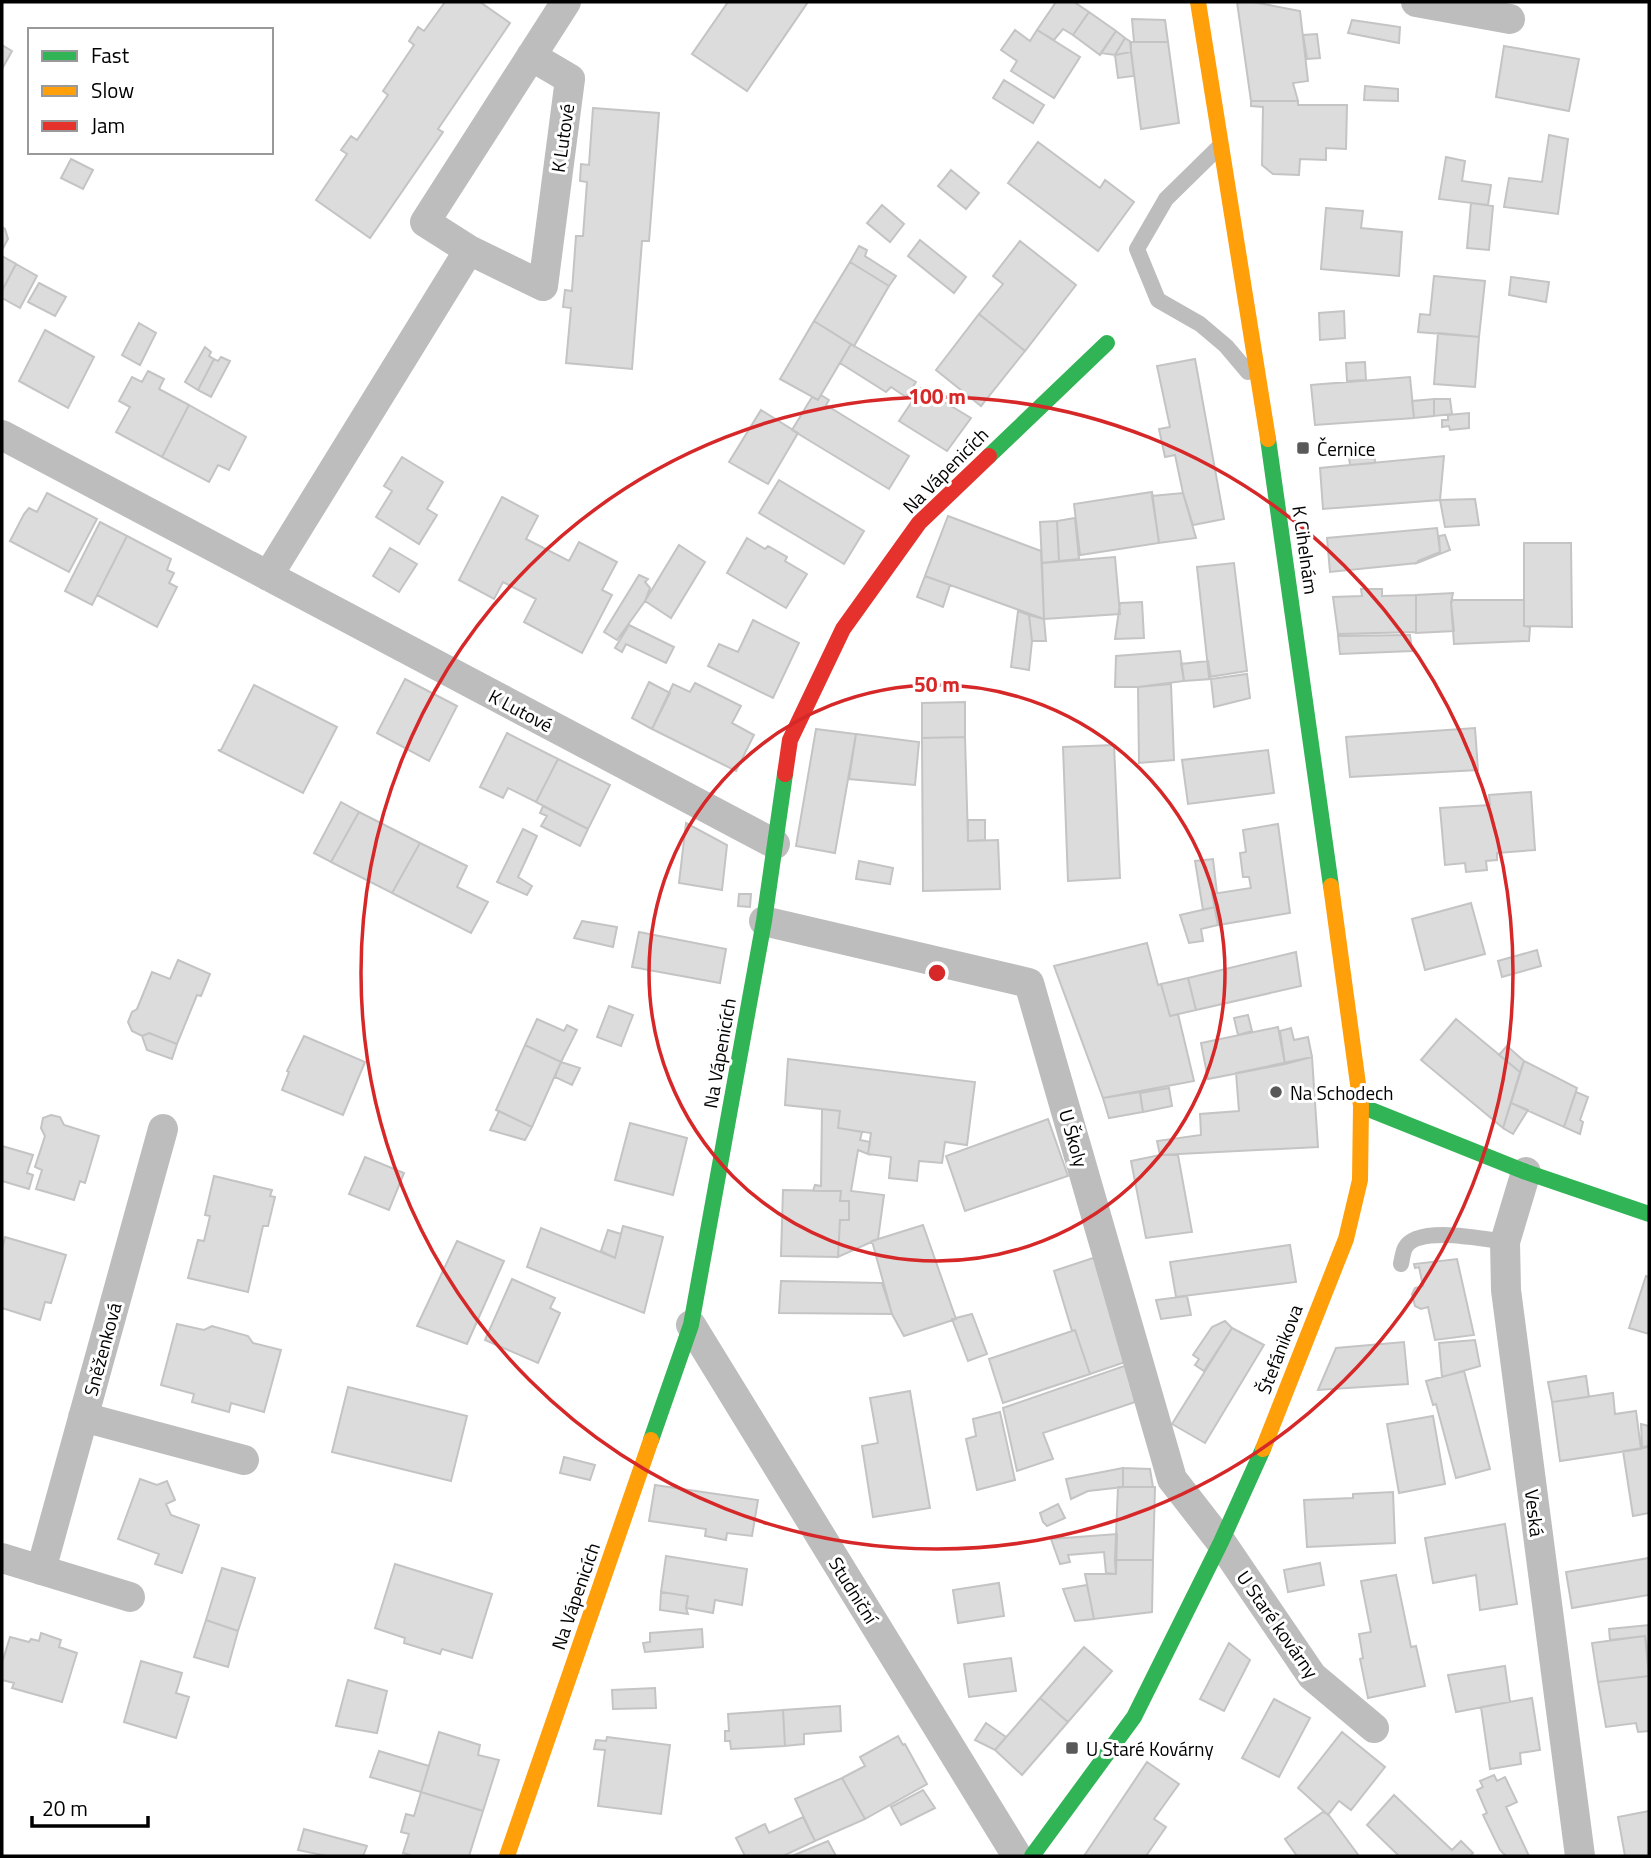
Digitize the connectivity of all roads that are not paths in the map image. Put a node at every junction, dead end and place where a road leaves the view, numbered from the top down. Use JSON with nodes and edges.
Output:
{"nodes":[{"id":1,"x":566,"y":2,"type":"edge"},
{"id":2,"x":1198,"y":2,"type":"edge"},
{"id":3,"x":1416,"y":2,"type":"edge"},
{"id":4,"x":1510,"y":19,"type":"dead end"},
{"id":5,"x":531,"y":56,"type":"junction"},
{"id":6,"x":1221,"y":145,"type":"junction"},
{"id":7,"x":469,"y":250,"type":"junction"},
{"id":8,"x":1107,"y":343,"type":"dead end"},
{"id":9,"x":1259,"y":385,"type":"junction"},
{"id":10,"x":2,"y":435,"type":"edge"},
{"id":11,"x":268,"y":576,"type":"junction"},
{"id":12,"x":775,"y":844,"type":"junction"},
{"id":13,"x":764,"y":921,"type":"junction"},
{"id":14,"x":1361,"y":1106,"type":"junction"},
{"id":15,"x":163,"y":1129,"type":"dead end"},
{"id":16,"x":1525,"y":1172,"type":"junction"},
{"id":17,"x":1649,"y":1214,"type":"edge"},
{"id":18,"x":1505,"y":1242,"type":"junction"},
{"id":19,"x":1401,"y":1264,"type":"dead end"},
{"id":20,"x":691,"y":1325,"type":"junction"},
{"id":21,"x":83,"y":1418,"type":"junction"},
{"id":22,"x":244,"y":1460,"type":"dead end"},
{"id":23,"x":1221,"y":1542,"type":"junction"},
{"id":24,"x":2,"y":1558,"type":"edge"},
{"id":25,"x":41,"y":1570,"type":"junction"},
{"id":26,"x":130,"y":1597,"type":"dead end"},
{"id":27,"x":1374,"y":1728,"type":"dead end"},
{"id":28,"x":506,"y":1856,"type":"edge"},
{"id":29,"x":1017,"y":1856,"type":"edge"},
{"id":30,"x":1032,"y":1856,"type":"edge"},
{"id":31,"x":1580,"y":1856,"type":"edge"}],
"edges":[{"from":1,"to":5,"type":"street","name":"K Lutové"},
{"from":2,"to":6,"type":"street","name":"K Cihelnám"},
{"from":3,"to":4,"type":"street"},
{"from":5,"to":7,"type":"street","name":"K Lutové"},
{"from":5,"to":7,"type":"street","name":"K Lutové"},
{"from":6,"to":9,"type":"street","name":"K Cihelnám"},
{"from":6,"to":9,"type":"lane"},
{"from":7,"to":11,"type":"street"},
{"from":8,"to":12,"type":"street","name":"Na Vápenicích"},
{"from":9,"to":14,"type":"street","name":"K Cihelnám"},
{"from":10,"to":11,"type":"street","name":"K Lutové"},
{"from":11,"to":12,"type":"street","name":"K Lutové"},
{"from":12,"to":13,"type":"street","name":"Na Vápenicích"},
{"from":13,"to":20,"type":"street","name":"Na Vápenicích"},
{"from":13,"to":23,"type":"street","name":"U Školy"},
{"from":14,"to":16,"type":"street"},
{"from":14,"to":23,"type":"street","name":"Štefánikova"},
{"from":15,"to":21,"type":"street","name":"Sněženková"},
{"from":16,"to":17,"type":"street"},
{"from":16,"to":18,"type":"street","name":"Veská"},
{"from":18,"to":19,"type":"lane"},
{"from":18,"to":31,"type":"street","name":"Veská"},
{"from":20,"to":28,"type":"street","name":"Na Vápenicích"},
{"from":20,"to":29,"type":"street","name":"Studniční"},
{"from":21,"to":22,"type":"street"},
{"from":21,"to":25,"type":"street","name":"Sněženková"},
{"from":23,"to":27,"type":"street","name":"U Staré kovárny"},
{"from":23,"to":30,"type":"street","name":"Štefánikova"},
{"from":24,"to":25,"type":"street"},
{"from":25,"to":26,"type":"street"}]}
